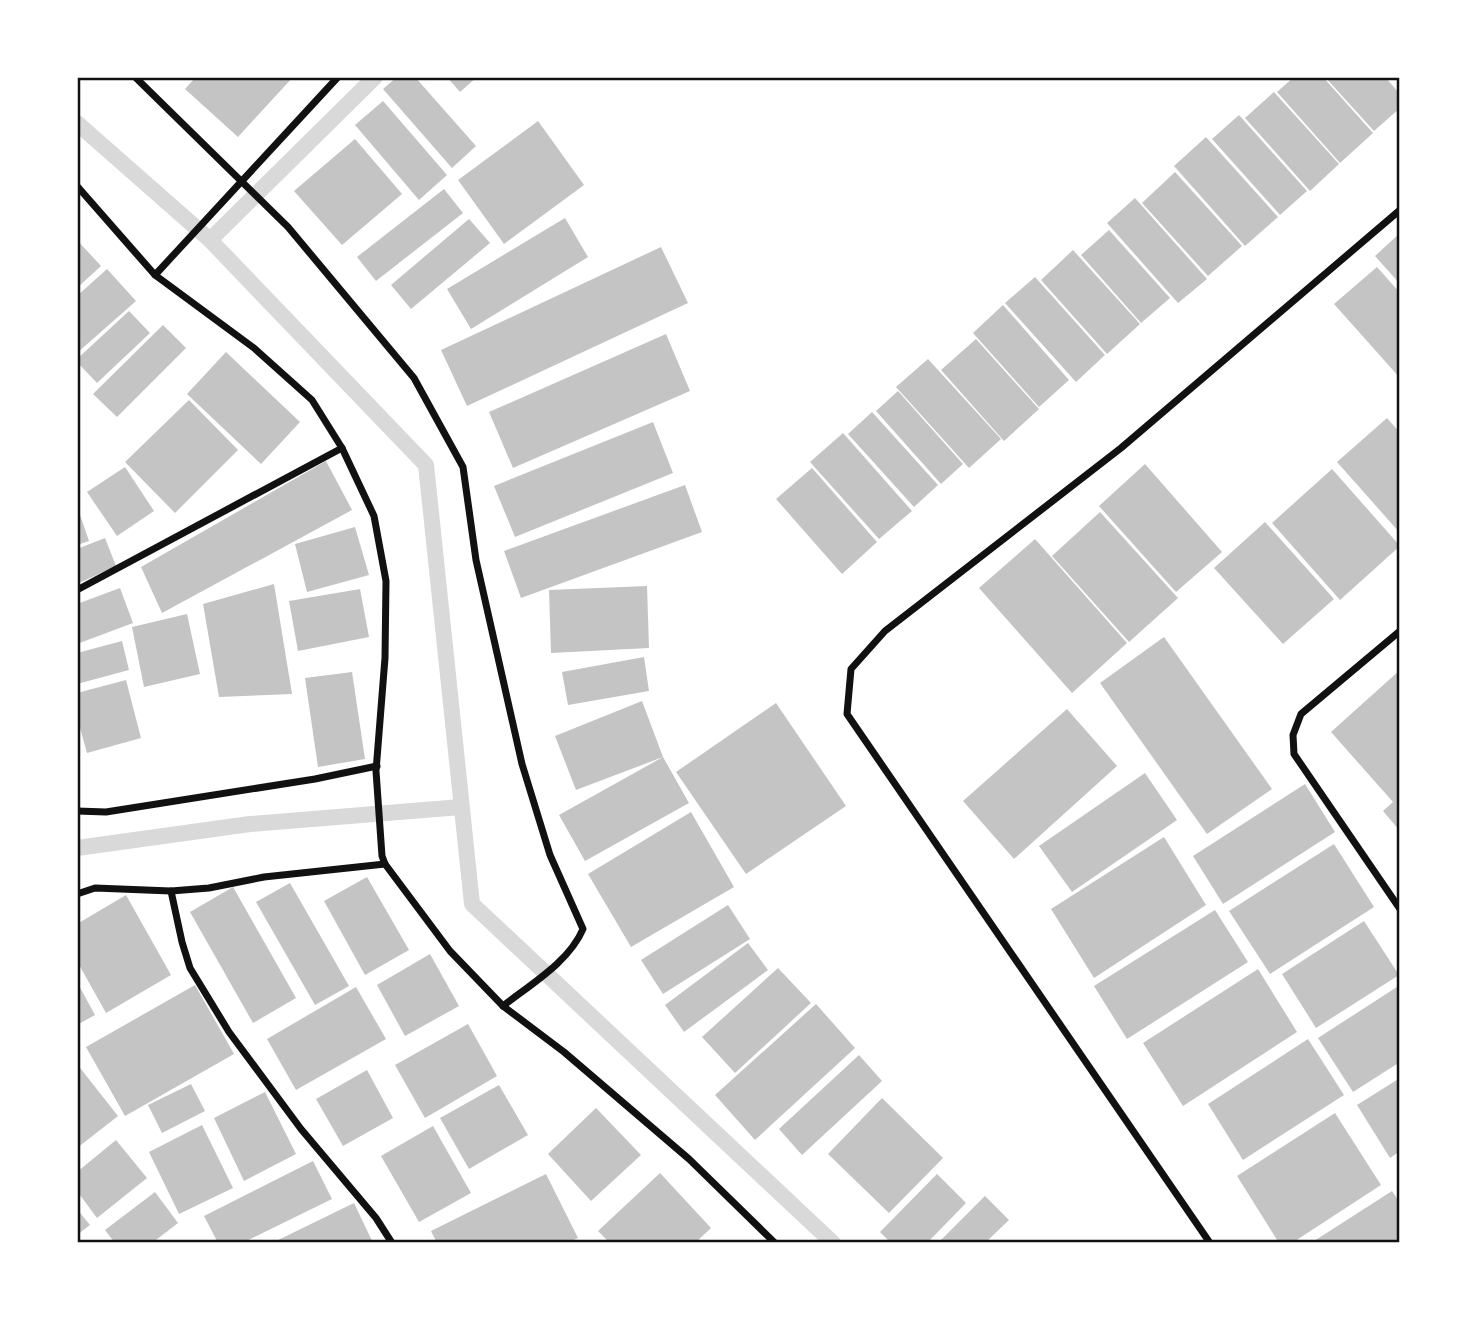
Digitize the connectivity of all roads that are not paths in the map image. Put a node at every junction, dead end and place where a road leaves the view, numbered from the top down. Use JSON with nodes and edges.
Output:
{"nodes":[{"id":1,"x":135,"y":77,"type":"edge"},
{"id":2,"x":338,"y":77,"type":"edge"},
{"id":3,"x":242,"y":180,"type":"junction"},
{"id":4,"x":77,"y":186,"type":"edge"},
{"id":5,"x":1400,"y":210,"type":"edge"},
{"id":6,"x":155,"y":275,"type":"junction"},
{"id":7,"x":342,"y":448,"type":"junction"},
{"id":8,"x":77,"y":590,"type":"edge"},
{"id":9,"x":1400,"y":631,"type":"edge"},
{"id":10,"x":376,"y":768,"type":"junction"},
{"id":11,"x":77,"y":811,"type":"edge"},
{"id":12,"x":383,"y":860,"type":"junction"},
{"id":13,"x":171,"y":891,"type":"junction"},
{"id":14,"x":77,"y":894,"type":"edge"},
{"id":15,"x":1400,"y":909,"type":"edge"},
{"id":16,"x":506,"y":1004,"type":"junction"},
{"id":17,"x":392,"y":1243,"type":"edge"},
{"id":18,"x":775,"y":1243,"type":"edge"},
{"id":19,"x":1210,"y":1243,"type":"edge"}],
"edges":[{"from":1,"to":3,"type":"street"},
{"from":2,"to":3,"type":"street"},
{"from":3,"to":6,"type":"street"},
{"from":3,"to":16,"type":"street"},
{"from":4,"to":6,"type":"street"},
{"from":5,"to":19,"type":"street"},
{"from":6,"to":7,"type":"street"},
{"from":7,"to":8,"type":"street"},
{"from":7,"to":10,"type":"street"},
{"from":9,"to":15,"type":"street"},
{"from":10,"to":11,"type":"street"},
{"from":10,"to":12,"type":"street"},
{"from":12,"to":13,"type":"street"},
{"from":12,"to":16,"type":"street"},
{"from":13,"to":14,"type":"street"},
{"from":13,"to":17,"type":"street"},
{"from":16,"to":18,"type":"street"}]}
